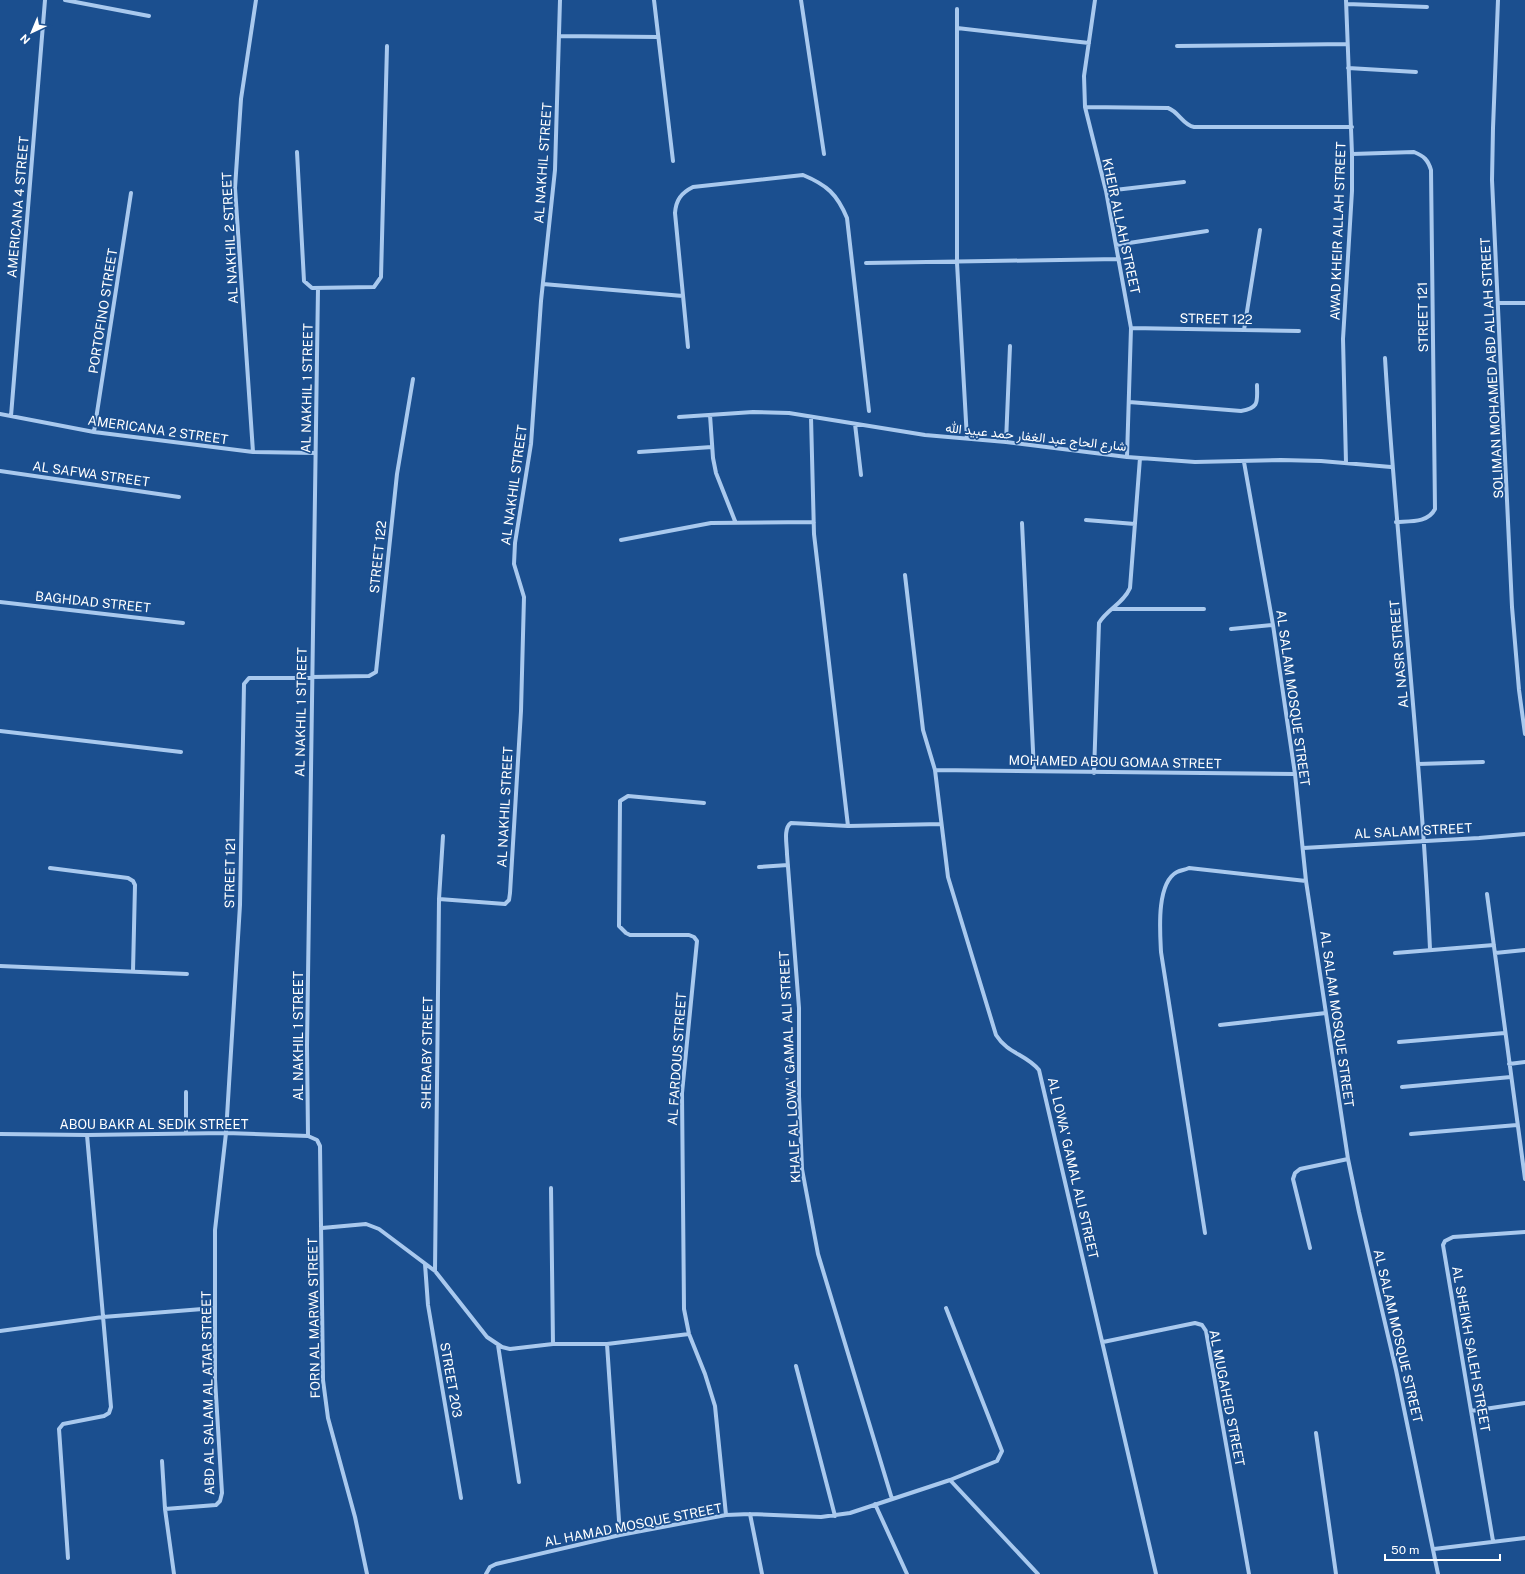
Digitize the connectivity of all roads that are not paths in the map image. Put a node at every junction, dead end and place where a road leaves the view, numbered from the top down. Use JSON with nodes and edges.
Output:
{"nodes":[{"id":1,"x":45,"y":0,"type":"edge"},
{"id":2,"x":65,"y":0,"type":"edge"},
{"id":3,"x":256,"y":0,"type":"edge"},
{"id":4,"x":560,"y":0,"type":"edge"},
{"id":5,"x":654,"y":0,"type":"edge"},
{"id":6,"x":801,"y":0,"type":"edge"},
{"id":7,"x":1095,"y":0,"type":"edge"},
{"id":8,"x":1498,"y":0,"type":"edge"},
{"id":9,"x":1346,"y":2,"type":"edge"},
{"id":10,"x":1427,"y":7,"type":"dead end"},
{"id":11,"x":956,"y":9,"type":"dead end"},
{"id":12,"x":150,"y":16,"type":"dead end"},
{"id":13,"x":957,"y":28,"type":"junction"},
{"id":14,"x":559,"y":36,"type":"junction"},
{"id":15,"x":658,"y":38,"type":"junction"},
{"id":16,"x":1089,"y":43,"type":"junction"},
{"id":17,"x":1347,"y":44,"type":"junction"},
{"id":18,"x":387,"y":46,"type":"dead end"},
{"id":19,"x":1177,"y":46,"type":"dead end"},
{"id":20,"x":1348,"y":68,"type":"junction"},
{"id":21,"x":1416,"y":72,"type":"dead end"},
{"id":22,"x":1085,"y":107,"type":"junction"},
{"id":23,"x":1352,"y":127,"type":"junction"},
{"id":24,"x":297,"y":152,"type":"dead end"},
{"id":25,"x":824,"y":154,"type":"dead end"},
{"id":26,"x":1352,"y":154,"type":"junction"},
{"id":27,"x":673,"y":161,"type":"dead end"},
{"id":28,"x":1184,"y":182,"type":"dead end"},
{"id":29,"x":1106,"y":191,"type":"junction"},
{"id":30,"x":131,"y":193,"type":"dead end"},
{"id":31,"x":1260,"y":230,"type":"dead end"},
{"id":32,"x":1207,"y":231,"type":"dead end"},
{"id":33,"x":1116,"y":245,"type":"junction"},
{"id":34,"x":1119,"y":259,"type":"junction"},
{"id":35,"x":866,"y":263,"type":"dead end"},
{"id":36,"x":957,"y":263,"type":"junction"},
{"id":37,"x":543,"y":284,"type":"junction"},
{"id":38,"x":318,"y":288,"type":"junction"},
{"id":39,"x":683,"y":296,"type":"junction"},
{"id":40,"x":1498,"y":303,"type":"junction"},
{"id":41,"x":1525,"y":303,"type":"edge"},
{"id":42,"x":1132,"y":328,"type":"junction"},
{"id":43,"x":1244,"y":330,"type":"junction"},
{"id":44,"x":1299,"y":332,"type":"dead end"},
{"id":45,"x":1010,"y":346,"type":"dead end"},
{"id":46,"x":688,"y":347,"type":"dead end"},
{"id":47,"x":1385,"y":358,"type":"dead end"},
{"id":48,"x":412,"y":379,"type":"dead end"},
{"id":49,"x":1257,"y":385,"type":"dead end"},
{"id":50,"x":1129,"y":402,"type":"junction"},
{"id":51,"x":869,"y":411,"type":"dead end"},
{"id":52,"x":0,"y":414,"type":"edge"},
{"id":53,"x":710,"y":415,"type":"junction"},
{"id":54,"x":11,"y":416,"type":"junction"},
{"id":55,"x":679,"y":417,"type":"dead end"},
{"id":56,"x":810,"y":417,"type":"junction"},
{"id":57,"x":855,"y":424,"type":"junction"},
{"id":58,"x":94,"y":432,"type":"junction"},
{"id":59,"x":967,"y":439,"type":"junction"},
{"id":60,"x":1006,"y":442,"type":"junction"},
{"id":61,"x":712,"y":447,"type":"junction"},
{"id":62,"x":253,"y":452,"type":"junction"},
{"id":63,"x":639,"y":452,"type":"dead end"},
{"id":64,"x":315,"y":453,"type":"junction"},
{"id":65,"x":1127,"y":457,"type":"junction"},
{"id":66,"x":1140,"y":458,"type":"junction"},
{"id":67,"x":1244,"y":462,"type":"junction"},
{"id":68,"x":1346,"y":463,"type":"junction"},
{"id":69,"x":1392,"y":466,"type":"junction"},
{"id":70,"x":0,"y":472,"type":"edge"},
{"id":71,"x":861,"y":475,"type":"dead end"},
{"id":72,"x":179,"y":497,"type":"dead end"},
{"id":73,"x":1086,"y":520,"type":"dead end"},
{"id":74,"x":735,"y":521,"type":"junction"},
{"id":75,"x":814,"y":522,"type":"junction"},
{"id":76,"x":1396,"y":522,"type":"junction"},
{"id":77,"x":1022,"y":523,"type":"dead end"},
{"id":78,"x":1135,"y":524,"type":"junction"},
{"id":79,"x":621,"y":540,"type":"dead end"},
{"id":80,"x":905,"y":575,"type":"dead end"},
{"id":81,"x":0,"y":602,"type":"edge"},
{"id":82,"x":1113,"y":609,"type":"junction"},
{"id":83,"x":1204,"y":609,"type":"dead end"},
{"id":84,"x":184,"y":623,"type":"dead end"},
{"id":85,"x":1273,"y":625,"type":"junction"},
{"id":86,"x":1231,"y":629,"type":"dead end"},
{"id":87,"x":312,"y":678,"type":"junction"},
{"id":88,"x":0,"y":731,"type":"edge"},
{"id":89,"x":1525,"y":734,"type":"edge"},
{"id":90,"x":181,"y":752,"type":"dead end"},
{"id":91,"x":1483,"y":762,"type":"dead end"},
{"id":92,"x":1418,"y":764,"type":"junction"},
{"id":93,"x":935,"y":770,"type":"junction"},
{"id":94,"x":1034,"y":771,"type":"junction"},
{"id":95,"x":1094,"y":772,"type":"junction"},
{"id":96,"x":1295,"y":774,"type":"junction"},
{"id":97,"x":704,"y":804,"type":"dead end"},
{"id":98,"x":941,"y":824,"type":"junction"},
{"id":99,"x":848,"y":826,"type":"junction"},
{"id":100,"x":1525,"y":834,"type":"edge"},
{"id":101,"x":443,"y":836,"type":"dead end"},
{"id":102,"x":1425,"y":840,"type":"junction"},
{"id":103,"x":1303,"y":848,"type":"junction"},
{"id":104,"x":788,"y":865,"type":"junction"},
{"id":105,"x":759,"y":867,"type":"dead end"},
{"id":106,"x":50,"y":868,"type":"dead end"},
{"id":107,"x":1306,"y":881,"type":"junction"},
{"id":108,"x":1487,"y":894,"type":"dead end"},
{"id":109,"x":439,"y":899,"type":"junction"},
{"id":110,"x":1494,"y":945,"type":"junction"},
{"id":111,"x":1430,"y":949,"type":"junction"},
{"id":112,"x":1525,"y":950,"type":"edge"},
{"id":113,"x":1395,"y":953,"type":"dead end"},
{"id":114,"x":1495,"y":953,"type":"junction"},
{"id":115,"x":0,"y":966,"type":"edge"},
{"id":116,"x":133,"y":971,"type":"junction"},
{"id":117,"x":186,"y":974,"type":"dead end"},
{"id":118,"x":1326,"y":1013,"type":"junction"},
{"id":119,"x":1220,"y":1025,"type":"dead end"},
{"id":120,"x":1505,"y":1034,"type":"junction"},
{"id":121,"x":1400,"y":1042,"type":"dead end"},
{"id":122,"x":1525,"y":1062,"type":"edge"},
{"id":123,"x":1509,"y":1064,"type":"junction"},
{"id":124,"x":1511,"y":1077,"type":"junction"},
{"id":125,"x":1402,"y":1087,"type":"dead end"},
{"id":126,"x":186,"y":1092,"type":"dead end"},
{"id":127,"x":1517,"y":1125,"type":"junction"},
{"id":128,"x":226,"y":1133,"type":"junction"},
{"id":129,"x":0,"y":1134,"type":"edge"},
{"id":130,"x":186,"y":1134,"type":"junction"},
{"id":131,"x":1411,"y":1134,"type":"dead end"},
{"id":132,"x":88,"y":1135,"type":"junction"},
{"id":133,"x":308,"y":1136,"type":"junction"},
{"id":134,"x":1348,"y":1159,"type":"junction"},
{"id":135,"x":1525,"y":1179,"type":"edge"},
{"id":136,"x":551,"y":1188,"type":"dead end"},
{"id":137,"x":322,"y":1228,"type":"junction"},
{"id":138,"x":1525,"y":1232,"type":"edge"},
{"id":139,"x":1205,"y":1233,"type":"dead end"},
{"id":140,"x":1310,"y":1248,"type":"dead end"},
{"id":141,"x":425,"y":1264,"type":"junction"},
{"id":142,"x":435,"y":1271,"type":"junction"},
{"id":143,"x":215,"y":1308,"type":"junction"},
{"id":144,"x":946,"y":1308,"type":"dead end"},
{"id":145,"x":103,"y":1317,"type":"junction"},
{"id":146,"x":0,"y":1331,"type":"edge"},
{"id":147,"x":689,"y":1334,"type":"junction"},
{"id":148,"x":1103,"y":1342,"type":"junction"},
{"id":149,"x":553,"y":1344,"type":"junction"},
{"id":150,"x":607,"y":1344,"type":"junction"},
{"id":151,"x":498,"y":1345,"type":"junction"},
{"id":152,"x":796,"y":1366,"type":"dead end"},
{"id":153,"x":1525,"y":1403,"type":"edge"},
{"id":154,"x":1471,"y":1411,"type":"junction"},
{"id":155,"x":1316,"y":1433,"type":"dead end"},
{"id":156,"x":162,"y":1461,"type":"dead end"},
{"id":157,"x":950,"y":1480,"type":"junction"},
{"id":158,"x":518,"y":1482,"type":"dead end"},
{"id":159,"x":461,"y":1498,"type":"dead end"},
{"id":160,"x":892,"y":1499,"type":"junction"},
{"id":161,"x":875,"y":1504,"type":"junction"},
{"id":162,"x":165,"y":1509,"type":"junction"},
{"id":163,"x":750,"y":1514,"type":"junction"},
{"id":164,"x":726,"y":1516,"type":"junction"},
{"id":165,"x":835,"y":1516,"type":"junction"},
{"id":166,"x":620,"y":1535,"type":"junction"},
{"id":167,"x":1525,"y":1538,"type":"edge"},
{"id":168,"x":1493,"y":1541,"type":"junction"},
{"id":169,"x":1434,"y":1549,"type":"junction"},
{"id":170,"x":68,"y":1558,"type":"dead end"},
{"id":171,"x":174,"y":1574,"type":"edge"},
{"id":172,"x":367,"y":1574,"type":"edge"},
{"id":173,"x":486,"y":1574,"type":"edge"},
{"id":174,"x":762,"y":1574,"type":"edge"},
{"id":175,"x":907,"y":1574,"type":"edge"},
{"id":176,"x":1038,"y":1574,"type":"edge"},
{"id":177,"x":1156,"y":1574,"type":"edge"},
{"id":178,"x":1249,"y":1574,"type":"edge"},
{"id":179,"x":1336,"y":1574,"type":"edge"},
{"id":180,"x":1438,"y":1574,"type":"edge"}],
"edges":[{"from":1,"to":54,"type":"street","name":"AMERICANA 4 STREET"},
{"from":2,"to":12,"type":"street"},
{"from":3,"to":62,"type":"street","name":"AL NAKHIL 2 STREET"},
{"from":4,"to":14,"type":"street","name":"AL NAKHIL STREET"},
{"from":5,"to":15,"type":"street"},
{"from":6,"to":25,"type":"street"},
{"from":7,"to":16,"type":"street","name":"KHEIR ALLAH STREET"},
{"from":8,"to":40,"type":"street","name":"SOLIMAN MOHAMED ABD ALLAH STREET"},
{"from":9,"to":10,"type":"street"},
{"from":9,"to":17,"type":"street","name":"AWAD KHEIR ALLAH STREET"},
{"from":11,"to":13,"type":"street"},
{"from":13,"to":16,"type":"street"},
{"from":13,"to":36,"type":"street"},
{"from":14,"to":15,"type":"street"},
{"from":14,"to":37,"type":"street","name":"AL NAKHIL STREET"},
{"from":15,"to":27,"type":"street"},
{"from":16,"to":22,"type":"street","name":"KHEIR ALLAH STREET"},
{"from":17,"to":19,"type":"street"},
{"from":17,"to":20,"type":"street","name":"AWAD KHEIR ALLAH STREET"},
{"from":18,"to":38,"type":"street"},
{"from":20,"to":21,"type":"street"},
{"from":20,"to":23,"type":"street","name":"AWAD KHEIR ALLAH STREET"},
{"from":22,"to":23,"type":"street"},
{"from":22,"to":29,"type":"street","name":"KHEIR ALLAH STREET"},
{"from":23,"to":26,"type":"street","name":"AWAD KHEIR ALLAH STREET"},
{"from":24,"to":38,"type":"street"},
{"from":26,"to":68,"type":"street","name":"AWAD KHEIR ALLAH STREET"},
{"from":26,"to":76,"type":"street","name":"STREET 121"},
{"from":28,"to":29,"type":"street"},
{"from":29,"to":33,"type":"street","name":"KHEIR ALLAH STREET"},
{"from":30,"to":58,"type":"street","name":"PORTOFINO STREET"},
{"from":31,"to":43,"type":"street"},
{"from":32,"to":33,"type":"street"},
{"from":33,"to":34,"type":"street","name":"KHEIR ALLAH STREET"},
{"from":34,"to":36,"type":"street"},
{"from":34,"to":42,"type":"street","name":"KHEIR ALLAH STREET"},
{"from":35,"to":36,"type":"street"},
{"from":36,"to":59,"type":"street"},
{"from":37,"to":39,"type":"street"},
{"from":37,"to":109,"type":"street","name":"AL NAKHIL STREET"},
{"from":38,"to":64,"type":"street","name":"AL NAKHIL 1 STREET"},
{"from":39,"to":46,"type":"street"},
{"from":39,"to":51,"type":"street"},
{"from":40,"to":41,"type":"street"},
{"from":40,"to":89,"type":"street","name":"SOLIMAN MOHAMED ABD ALLAH STREET"},
{"from":42,"to":43,"type":"street","name":"STREET 122"},
{"from":42,"to":50,"type":"street","name":"KHEIR ALLAH STREET"},
{"from":43,"to":44,"type":"street","name":"STREET 122"},
{"from":45,"to":60,"type":"street"},
{"from":47,"to":69,"type":"street","name":"AL NASR STREET"},
{"from":48,"to":87,"type":"street","name":"STREET 122"},
{"from":49,"to":50,"type":"street"},
{"from":50,"to":65,"type":"street","name":"KHEIR ALLAH STREET"},
{"from":52,"to":54,"type":"street","name":"AMERICANA 2 STREET"},
{"from":53,"to":55,"type":"street","name":"شارع الحاج عبد الغفار حمد عبيد الله"},
{"from":53,"to":56,"type":"street","name":"شارع الحاج عبد الغفار حمد عبيد الله"},
{"from":53,"to":61,"type":"street"},
{"from":54,"to":58,"type":"street","name":"AMERICANA 2 STREET"},
{"from":56,"to":57,"type":"street","name":"شارع الحاج عبد الغفار حمد عبيد الله"},
{"from":56,"to":75,"type":"street"},
{"from":57,"to":59,"type":"street","name":"شارع الحاج عبد الغفار حمد عبيد الله"},
{"from":57,"to":71,"type":"street"},
{"from":58,"to":62,"type":"street","name":"AMERICANA 2 STREET"},
{"from":59,"to":60,"type":"street","name":"شارع الحاج عبد الغفار حمد عبيد الله"},
{"from":60,"to":65,"type":"street","name":"شارع الحاج عبد الغفار حمد عبيد الله"},
{"from":61,"to":63,"type":"street"},
{"from":61,"to":74,"type":"street"},
{"from":62,"to":64,"type":"street","name":"AMERICANA 2 STREET"},
{"from":64,"to":87,"type":"street","name":"AL NAKHIL 1 STREET"},
{"from":65,"to":66,"type":"street","name":"شارع الحاج عبد الغفار حمد عبيد الله"},
{"from":66,"to":67,"type":"street","name":"شارع الحاج عبد الغفار حمد عبيد الله"},
{"from":66,"to":78,"type":"street"},
{"from":67,"to":68,"type":"street","name":"شارع الحاج عبد الغفار حمد عبيد الله"},
{"from":67,"to":85,"type":"street","name":"AL SALAM MOSQUE STREET"},
{"from":68,"to":69,"type":"street","name":"شارع الحاج عبد الغفار حمد عبيد الله"},
{"from":69,"to":76,"type":"street","name":"AL NASR STREET"},
{"from":70,"to":72,"type":"street","name":"AL SAFWA STREET"},
{"from":73,"to":78,"type":"street"},
{"from":74,"to":75,"type":"street"},
{"from":74,"to":79,"type":"street"},
{"from":75,"to":99,"type":"street"},
{"from":76,"to":92,"type":"street","name":"AL NASR STREET"},
{"from":77,"to":94,"type":"street"},
{"from":78,"to":82,"type":"street"},
{"from":80,"to":93,"type":"street","name":"AL LOWA' GAMAL ALI STREET"},
{"from":81,"to":84,"type":"street","name":"BAGHDAD STREET"},
{"from":82,"to":83,"type":"street"},
{"from":82,"to":95,"type":"street"},
{"from":85,"to":86,"type":"street"},
{"from":85,"to":96,"type":"street","name":"AL SALAM MOSQUE STREET"},
{"from":87,"to":128,"type":"street","name":"STREET 121"},
{"from":87,"to":133,"type":"street","name":"AL NAKHIL 1 STREET"},
{"from":88,"to":90,"type":"street"},
{"from":91,"to":92,"type":"street"},
{"from":92,"to":102,"type":"street","name":"AL NASR STREET"},
{"from":93,"to":94,"type":"street","name":"MOHAMED ABOU GOMAA STREET"},
{"from":93,"to":98,"type":"street","name":"AL LOWA' GAMAL ALI STREET"},
{"from":94,"to":95,"type":"street","name":"MOHAMED ABOU GOMAA STREET"},
{"from":95,"to":96,"type":"street","name":"MOHAMED ABOU GOMAA STREET"},
{"from":96,"to":103,"type":"street","name":"AL SALAM MOSQUE STREET"},
{"from":97,"to":147,"type":"street","name":"AL FARDOUS STREET"},
{"from":98,"to":99,"type":"street","name":"KHALF AL LOWA' GAMAL ALI STREET"},
{"from":98,"to":148,"type":"street","name":"AL LOWA' GAMAL ALI STREET"},
{"from":99,"to":104,"type":"street","name":"KHALF AL LOWA' GAMAL ALI STREET"},
{"from":100,"to":102,"type":"street","name":"AL SALAM STREET"},
{"from":101,"to":109,"type":"street","name":"SHERABY STREET"},
{"from":102,"to":103,"type":"street","name":"AL SALAM STREET"},
{"from":102,"to":111,"type":"street","name":"AL NASR STREET"},
{"from":103,"to":107,"type":"street","name":"AL SALAM MOSQUE STREET"},
{"from":104,"to":105,"type":"street"},
{"from":104,"to":160,"type":"street","name":"KHALF AL LOWA' GAMAL ALI STREET"},
{"from":106,"to":116,"type":"street"},
{"from":107,"to":118,"type":"street","name":"AL SALAM MOSQUE STREET"},
{"from":107,"to":139,"type":"street"},
{"from":108,"to":110,"type":"street"},
{"from":109,"to":142,"type":"street","name":"SHERABY STREET"},
{"from":110,"to":111,"type":"street"},
{"from":110,"to":114,"type":"street"},
{"from":111,"to":113,"type":"street"},
{"from":112,"to":114,"type":"street"},
{"from":114,"to":120,"type":"street"},
{"from":115,"to":116,"type":"street"},
{"from":116,"to":117,"type":"street"},
{"from":118,"to":119,"type":"street"},
{"from":118,"to":134,"type":"street","name":"AL SALAM MOSQUE STREET"},
{"from":120,"to":121,"type":"street"},
{"from":120,"to":123,"type":"street"},
{"from":122,"to":123,"type":"street"},
{"from":123,"to":124,"type":"street"},
{"from":124,"to":125,"type":"street"},
{"from":124,"to":127,"type":"street"},
{"from":126,"to":130,"type":"street"},
{"from":127,"to":131,"type":"street"},
{"from":127,"to":135,"type":"street"},
{"from":128,"to":130,"type":"street","name":"ABOU BAKR AL SEDIK STREET"},
{"from":128,"to":133,"type":"street","name":"ABOU BAKR AL SEDIK STREET"},
{"from":128,"to":143,"type":"street","name":"ABD AL SALAM AL ATAR STREET"},
{"from":129,"to":132,"type":"street","name":"ABOU BAKR AL SEDIK STREET"},
{"from":130,"to":132,"type":"street","name":"ABOU BAKR AL SEDIK STREET"},
{"from":132,"to":145,"type":"street"},
{"from":133,"to":137,"type":"street","name":"FORN AL MARWA STREET"},
{"from":134,"to":140,"type":"street"},
{"from":134,"to":169,"type":"street","name":"AL SALAM MOSQUE STREET"},
{"from":136,"to":149,"type":"street"},
{"from":137,"to":141,"type":"street"},
{"from":137,"to":172,"type":"street","name":"FORN AL MARWA STREET"},
{"from":138,"to":154,"type":"street","name":"AL SHEIKH SALEH STREET"},
{"from":141,"to":142,"type":"street"},
{"from":141,"to":159,"type":"street","name":"STREET 203"},
{"from":142,"to":151,"type":"street"},
{"from":143,"to":145,"type":"street"},
{"from":143,"to":162,"type":"street","name":"ABD AL SALAM AL ATAR STREET"},
{"from":144,"to":157,"type":"street","name":"AL HAMAD MOSQUE STREET"},
{"from":145,"to":146,"type":"street"},
{"from":145,"to":170,"type":"street"},
{"from":147,"to":150,"type":"street"},
{"from":147,"to":164,"type":"street","name":"AL FARDOUS STREET"},
{"from":148,"to":177,"type":"street","name":"AL LOWA' GAMAL ALI STREET"},
{"from":148,"to":178,"type":"street","name":"AL MUGAHED STREET"},
{"from":149,"to":150,"type":"street"},
{"from":149,"to":151,"type":"street"},
{"from":150,"to":166,"type":"street"},
{"from":151,"to":158,"type":"street"},
{"from":152,"to":165,"type":"street"},
{"from":153,"to":154,"type":"street"},
{"from":154,"to":168,"type":"street","name":"AL SHEIKH SALEH STREET"},
{"from":155,"to":179,"type":"street"},
{"from":156,"to":162,"type":"street"},
{"from":157,"to":160,"type":"street","name":"AL HAMAD MOSQUE STREET"},
{"from":157,"to":176,"type":"street"},
{"from":160,"to":161,"type":"street","name":"AL HAMAD MOSQUE STREET"},
{"from":161,"to":165,"type":"street","name":"AL HAMAD MOSQUE STREET"},
{"from":161,"to":175,"type":"street"},
{"from":162,"to":171,"type":"street"},
{"from":163,"to":164,"type":"street","name":"AL HAMAD MOSQUE STREET"},
{"from":163,"to":165,"type":"street","name":"AL HAMAD MOSQUE STREET"},
{"from":163,"to":174,"type":"street"},
{"from":164,"to":166,"type":"street","name":"AL HAMAD MOSQUE STREET"},
{"from":166,"to":173,"type":"street","name":"AL HAMAD MOSQUE STREET"},
{"from":167,"to":168,"type":"street"},
{"from":168,"to":169,"type":"street"},
{"from":169,"to":180,"type":"street","name":"AL SALAM MOSQUE STREET"}]}
